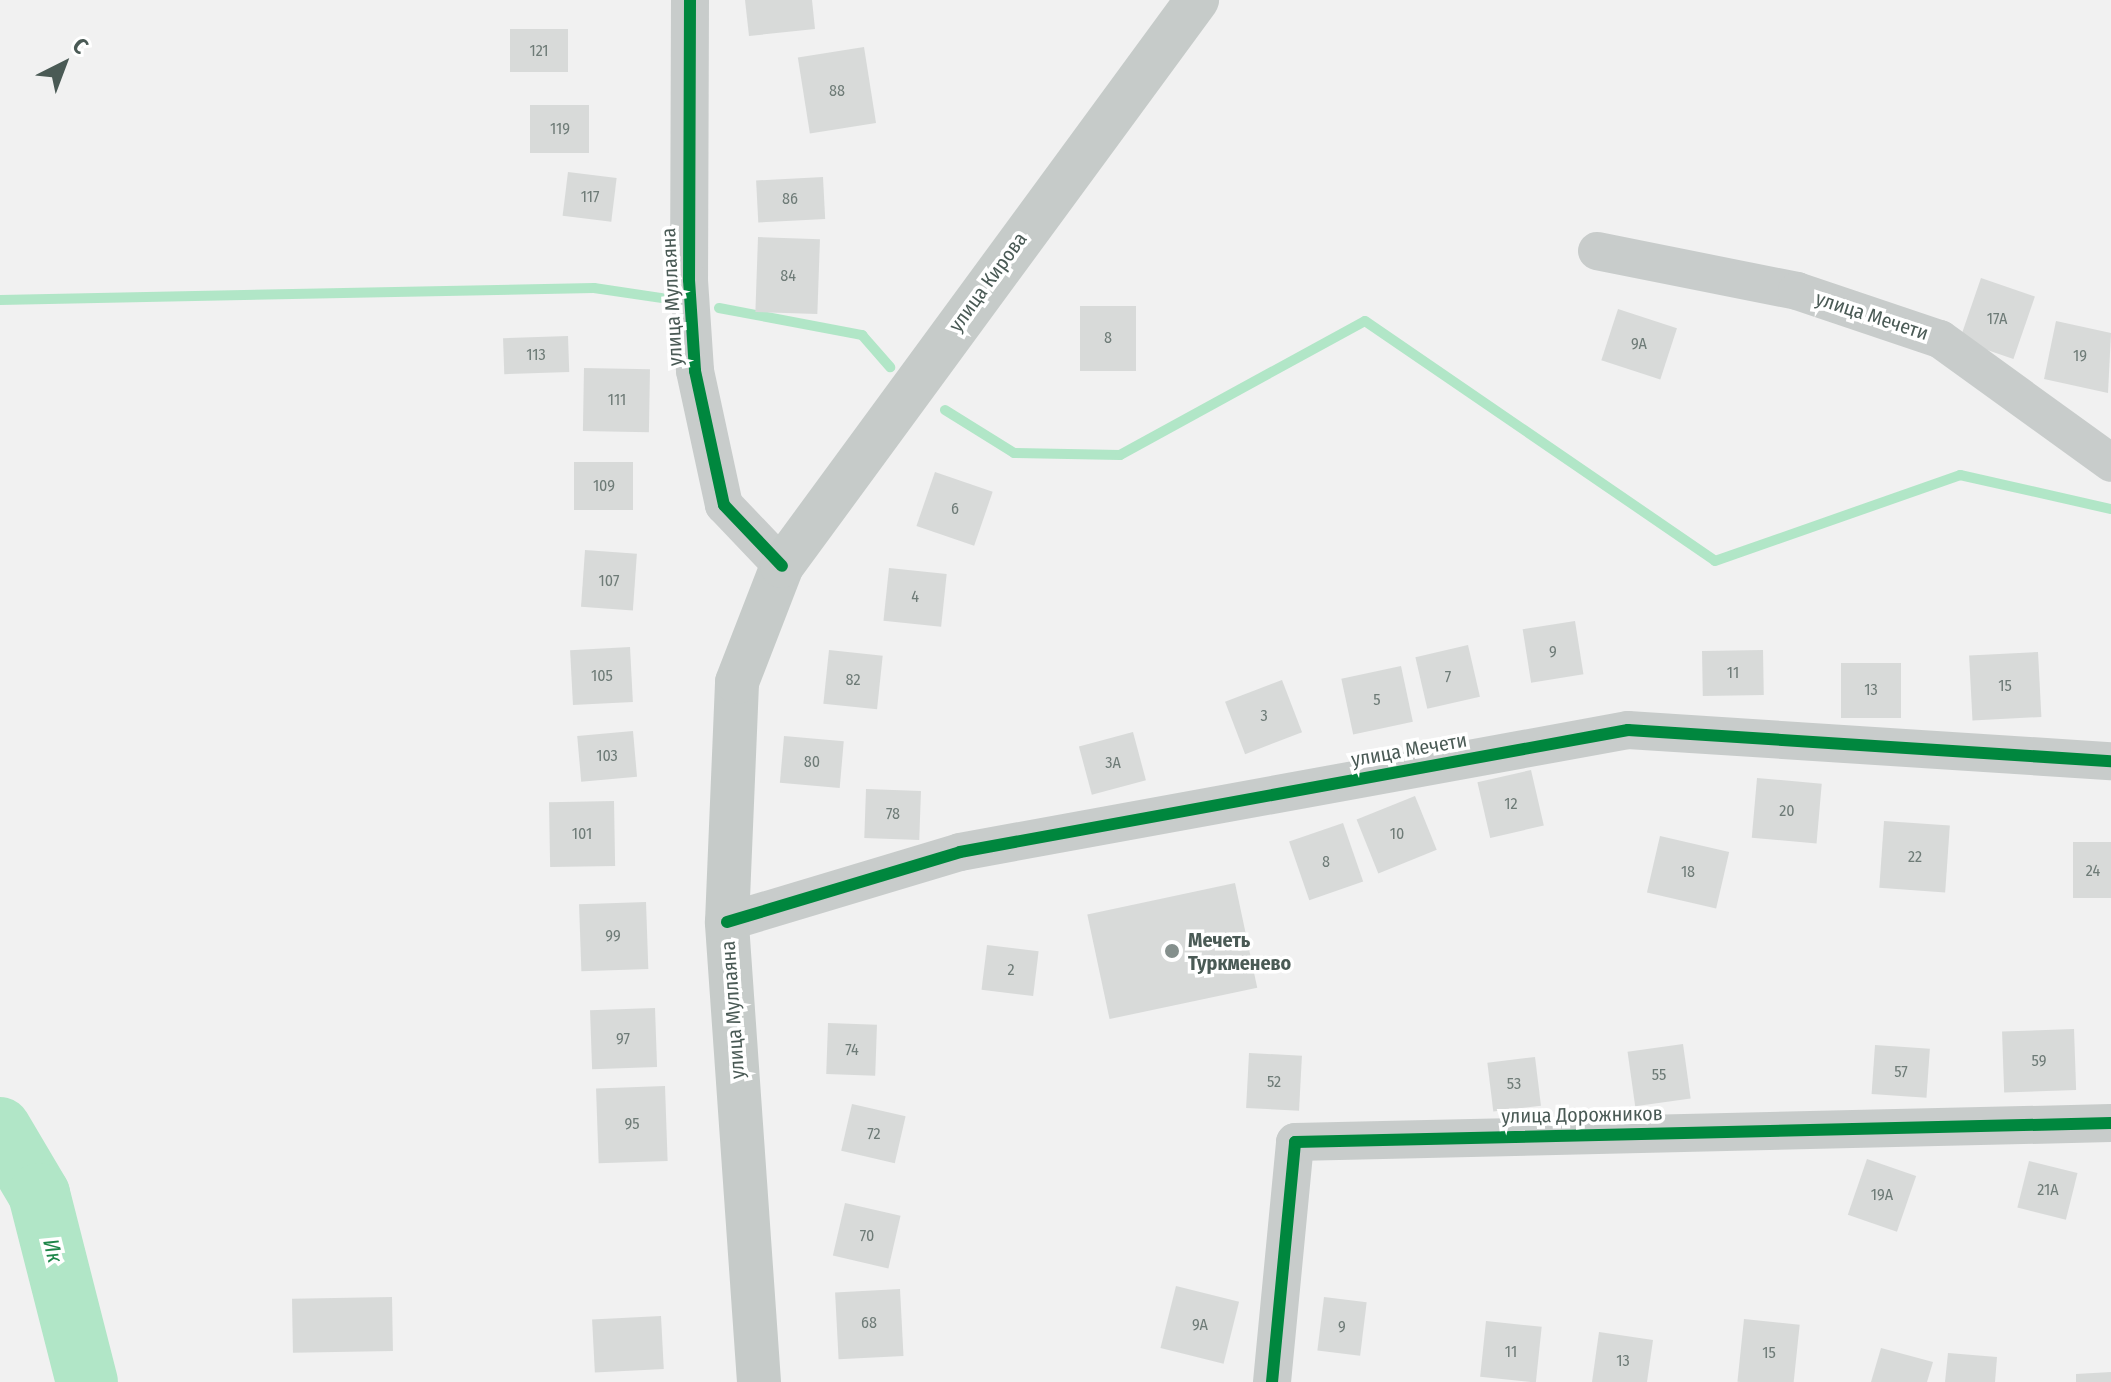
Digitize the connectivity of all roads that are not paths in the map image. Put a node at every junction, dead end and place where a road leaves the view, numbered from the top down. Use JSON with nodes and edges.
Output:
{"nodes":[{"id":1,"x":690,"y":0,"type":"edge"},
{"id":2,"x":1197,"y":0,"type":"edge"},
{"id":3,"x":1597,"y":251,"type":"dead end"},
{"id":4,"x":2111,"y":463,"type":"edge"},
{"id":5,"x":782,"y":566,"type":"junction"},
{"id":6,"x":2111,"y":761,"type":"edge"},
{"id":7,"x":727,"y":922,"type":"junction"},
{"id":8,"x":2111,"y":1123,"type":"edge"},
{"id":9,"x":759,"y":1382,"type":"edge"},
{"id":10,"x":1272,"y":1382,"type":"edge"}],
"edges":[{"from":1,"to":5,"type":"street","name":"улица Муллаяна"},
{"from":2,"to":5,"type":"main road","name":"улица Кирова"},
{"from":3,"to":4,"type":"street","name":"улица Мечети"},
{"from":5,"to":7,"type":"main road","name":"улица Муллаяна"},
{"from":6,"to":7,"type":"street","name":"улица Мечети"},
{"from":7,"to":9,"type":"main road","name":"улица Муллаяна"},
{"from":8,"to":10,"type":"street","name":"улица Дорожников"}]}
